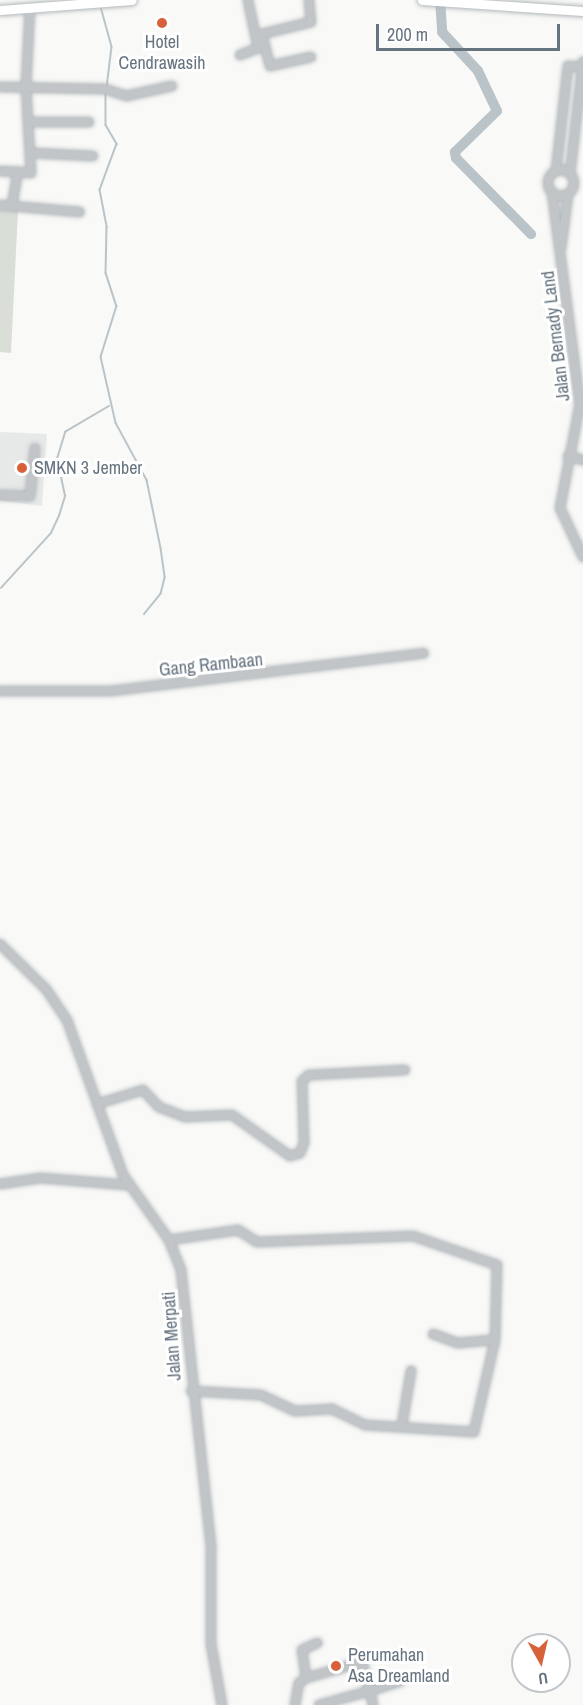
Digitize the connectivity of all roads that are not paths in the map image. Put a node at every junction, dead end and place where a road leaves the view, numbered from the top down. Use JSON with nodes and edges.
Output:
{"nodes":[{"id":1,"x":132,"y":0,"type":"edge"},
{"id":2,"x":248,"y":0,"type":"edge"},
{"id":3,"x":309,"y":0,"type":"edge"},
{"id":4,"x":422,"y":0,"type":"edge"},
{"id":5,"x":121,"y":1,"type":"edge"},
{"id":6,"x":476,"y":1,"type":"edge"},
{"id":7,"x":511,"y":2,"type":"edge"},
{"id":8,"x":528,"y":2,"type":"edge"},
{"id":9,"x":30,"y":8,"type":"junction"},
{"id":10,"x":0,"y":10,"type":"edge"},
{"id":11,"x":583,"y":11,"type":"edge"},
{"id":12,"x":240,"y":55,"type":"dead end"},
{"id":13,"x":311,"y":57,"type":"dead end"},
{"id":14,"x":583,"y":62,"type":"edge"},
{"id":15,"x":582,"y":67,"type":"edge"},
{"id":16,"x":26,"y":86,"type":"junction"},
{"id":17,"x":172,"y":86,"type":"dead end"},
{"id":18,"x":0,"y":87,"type":"edge"},
{"id":19,"x":30,"y":122,"type":"junction"},
{"id":20,"x":89,"y":122,"type":"dead end"},
{"id":21,"x":33,"y":153,"type":"junction"},
{"id":22,"x":93,"y":156,"type":"dead end"},
{"id":23,"x":0,"y":171,"type":"edge"},
{"id":24,"x":556,"y":171,"type":"junction"},
{"id":25,"x":18,"y":172,"type":"junction"},
{"id":26,"x":570,"y":174,"type":"junction"},
{"id":27,"x":552,"y":192,"type":"junction"},
{"id":28,"x":567,"y":194,"type":"junction"},
{"id":29,"x":0,"y":205,"type":"edge"},
{"id":30,"x":12,"y":205,"type":"junction"},
{"id":31,"x":80,"y":212,"type":"dead end"},
{"id":32,"x":560,"y":249,"type":"junction"},
{"id":33,"x":35,"y":448,"type":"dead end"},
{"id":34,"x":568,"y":456,"type":"junction"},
{"id":35,"x":583,"y":460,"type":"edge"},
{"id":36,"x":0,"y":495,"type":"edge"},
{"id":37,"x":583,"y":557,"type":"edge"},
{"id":38,"x":424,"y":652,"type":"dead end"},
{"id":39,"x":0,"y":691,"type":"edge"},
{"id":40,"x":0,"y":944,"type":"edge"},
{"id":41,"x":405,"y":1070,"type":"dead end"},
{"id":42,"x":97,"y":1104,"type":"junction"},
{"id":43,"x":0,"y":1184,"type":"edge"},
{"id":44,"x":128,"y":1185,"type":"junction"},
{"id":45,"x":169,"y":1240,"type":"junction"},
{"id":46,"x":434,"y":1334,"type":"dead end"},
{"id":47,"x":495,"y":1340,"type":"junction"},
{"id":48,"x":411,"y":1371,"type":"dead end"},
{"id":49,"x":191,"y":1391,"type":"junction"},
{"id":50,"x":402,"y":1425,"type":"junction"},
{"id":51,"x":318,"y":1643,"type":"dead end"},
{"id":52,"x":306,"y":1678,"type":"junction"},
{"id":53,"x":400,"y":1681,"type":"dead end"},
{"id":54,"x":370,"y":1691,"type":"junction"},
{"id":55,"x":222,"y":1705,"type":"edge"},
{"id":56,"x":295,"y":1705,"type":"edge"},
{"id":57,"x":319,"y":1705,"type":"edge"},
{"id":58,"x":374,"y":1705,"type":"edge"}],
"edges":[{"from":1,"to":5,"type":"main road"},
{"from":2,"to":12,"type":"street"},
{"from":3,"to":13,"type":"street"},
{"from":4,"to":6,"type":"main road"},
{"from":5,"to":9,"type":"main road"},
{"from":6,"to":7,"type":"main road"},
{"from":7,"to":8,"type":"main road"},
{"from":8,"to":11,"type":"main road"},
{"from":9,"to":10,"type":"main road"},
{"from":9,"to":16,"type":"street"},
{"from":14,"to":15,"type":"street"},
{"from":15,"to":24,"type":"street"},
{"from":15,"to":26,"type":"street"},
{"from":16,"to":17,"type":"street"},
{"from":16,"to":18,"type":"street"},
{"from":16,"to":19,"type":"street"},
{"from":19,"to":20,"type":"street"},
{"from":19,"to":21,"type":"street"},
{"from":21,"to":22,"type":"street"},
{"from":21,"to":25,"type":"street"},
{"from":23,"to":25,"type":"street"},
{"from":24,"to":26,"type":"street"},
{"from":24,"to":27,"type":"street"},
{"from":25,"to":30,"type":"street"},
{"from":26,"to":28,"type":"street"},
{"from":27,"to":28,"type":"street"},
{"from":27,"to":32,"type":"street","name":"Jalan Bernady Land"},
{"from":28,"to":32,"type":"street","name":"Jalan Bernady Land"},
{"from":29,"to":30,"type":"street"},
{"from":30,"to":31,"type":"street"},
{"from":32,"to":34,"type":"street","name":"Jalan Bernady Land"},
{"from":33,"to":36,"type":"street"},
{"from":34,"to":35,"type":"street"},
{"from":34,"to":37,"type":"street","name":"Jalan Bernady Land"},
{"from":38,"to":39,"type":"street","name":"Gang Rambaan"},
{"from":40,"to":42,"type":"street","name":"Jalan Merpati"},
{"from":41,"to":42,"type":"street"},
{"from":42,"to":44,"type":"street","name":"Jalan Merpati"},
{"from":43,"to":44,"type":"street"},
{"from":44,"to":45,"type":"street","name":"Jalan Merpati"},
{"from":45,"to":47,"type":"street"},
{"from":45,"to":49,"type":"street","name":"Jalan Merpati"},
{"from":46,"to":47,"type":"street"},
{"from":47,"to":50,"type":"street"},
{"from":48,"to":50,"type":"street"},
{"from":49,"to":50,"type":"street"},
{"from":49,"to":55,"type":"street","name":"Jalan Merpati"},
{"from":51,"to":52,"type":"street"},
{"from":52,"to":54,"type":"street"},
{"from":52,"to":56,"type":"street"},
{"from":53,"to":54,"type":"street"},
{"from":54,"to":57,"type":"street"},
{"from":54,"to":58,"type":"street"}]}
